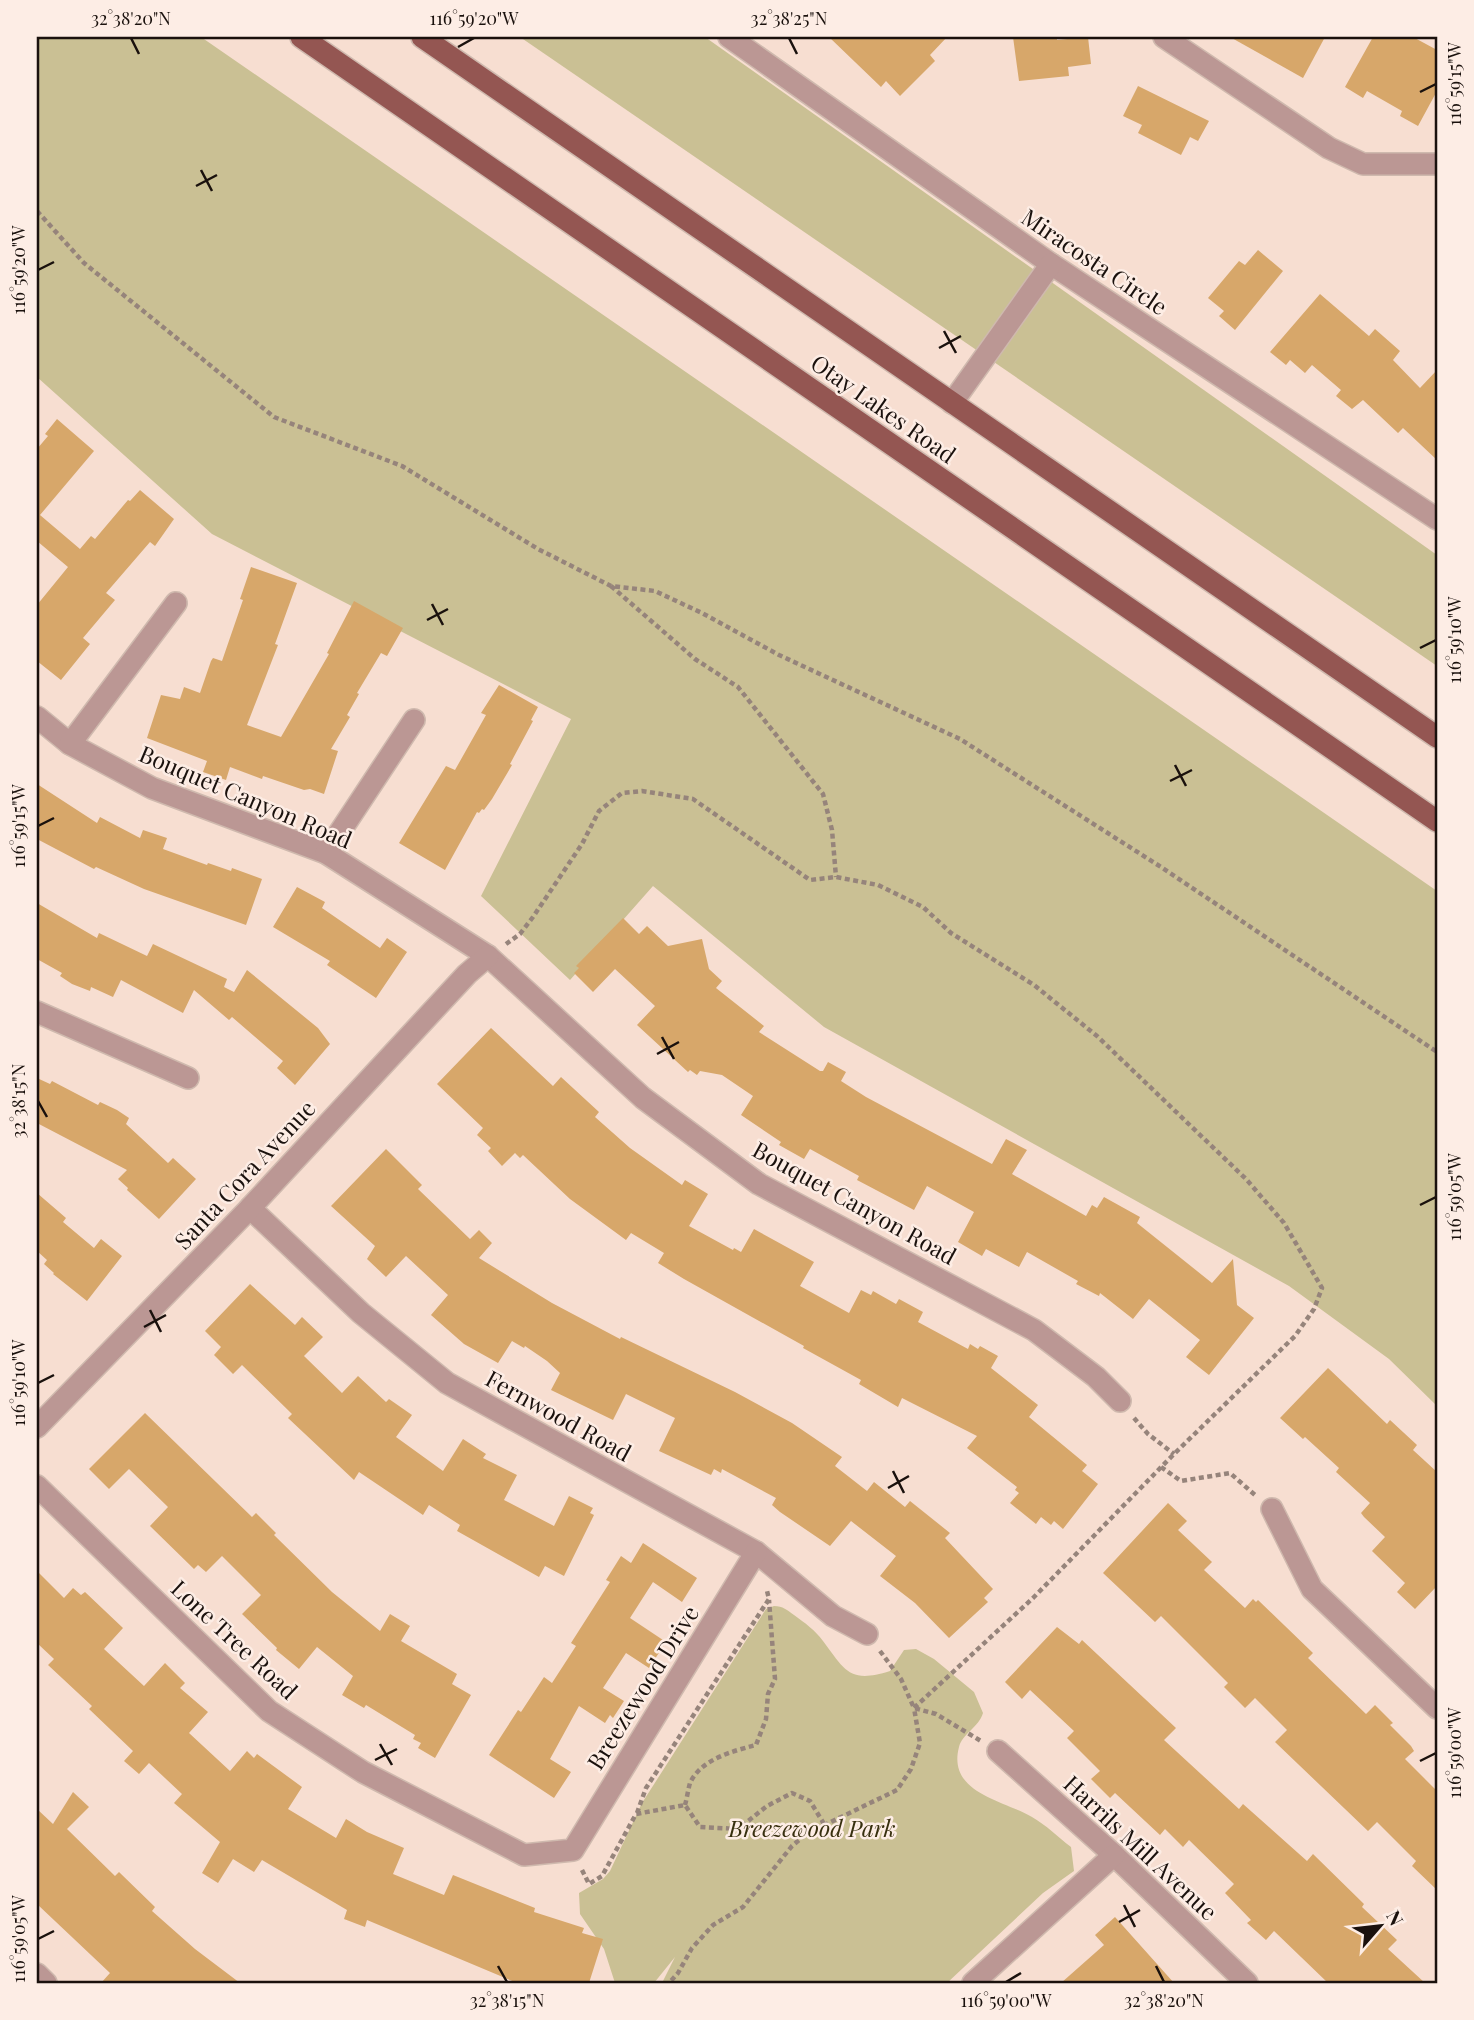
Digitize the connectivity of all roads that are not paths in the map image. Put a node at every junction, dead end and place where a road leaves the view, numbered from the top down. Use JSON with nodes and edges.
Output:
{"nodes":[{"id":1,"x":301,"y":37,"type":"edge"},
{"id":2,"x":422,"y":37,"type":"edge"},
{"id":3,"x":729,"y":37,"type":"edge"},
{"id":4,"x":1164,"y":37,"type":"edge"},
{"id":5,"x":1437,"y":164,"type":"edge"},
{"id":6,"x":1051,"y":264,"type":"junction"},
{"id":7,"x":952,"y":403,"type":"junction"},
{"id":8,"x":1437,"y":519,"type":"edge"},
{"id":9,"x":177,"y":603,"type":"dead end"},
{"id":10,"x":37,"y":717,"type":"edge"},
{"id":11,"x":414,"y":720,"type":"dead end"},
{"id":12,"x":1437,"y":737,"type":"edge"},
{"id":13,"x":70,"y":744,"type":"junction"},
{"id":14,"x":1437,"y":821,"type":"edge"},
{"id":15,"x":326,"y":853,"type":"junction"},
{"id":16,"x":488,"y":956,"type":"junction"},
{"id":17,"x":37,"y":1012,"type":"edge"},
{"id":18,"x":188,"y":1078,"type":"dead end"},
{"id":19,"x":250,"y":1208,"type":"junction"},
{"id":20,"x":1120,"y":1401,"type":"road end"},
{"id":21,"x":37,"y":1427,"type":"edge"},
{"id":22,"x":37,"y":1486,"type":"edge"},
{"id":23,"x":1272,"y":1509,"type":"road end"},
{"id":24,"x":756,"y":1552,"type":"junction"},
{"id":25,"x":867,"y":1634,"type":"road end"},
{"id":26,"x":1437,"y":1709,"type":"edge"},
{"id":27,"x":998,"y":1751,"type":"road end"},
{"id":28,"x":573,"y":1850,"type":"joint"},
{"id":29,"x":1114,"y":1856,"type":"junction"},
{"id":30,"x":37,"y":1974,"type":"edge"},
{"id":31,"x":46,"y":1983,"type":"edge"},
{"id":32,"x":973,"y":1983,"type":"edge"},
{"id":33,"x":1247,"y":1983,"type":"edge"}],
"edges":[{"from":1,"to":14,"type":"main road","name":"Otay Lakes Road"},
{"from":2,"to":7,"type":"main road","name":"Otay Lakes Road"},
{"from":3,"to":6,"type":"street","name":"Miracosta Circle"},
{"from":4,"to":5,"type":"street"},
{"from":6,"to":7,"type":"street"},
{"from":6,"to":8,"type":"street","name":"Miracosta Circle"},
{"from":7,"to":12,"type":"main road","name":"Otay Lakes Road"},
{"from":9,"to":13,"type":"street"},
{"from":10,"to":13,"type":"street","name":"Bouquet Canyon Road"},
{"from":11,"to":15,"type":"street"},
{"from":13,"to":15,"type":"street","name":"Bouquet Canyon Road"},
{"from":15,"to":16,"type":"street","name":"Bouquet Canyon Road"},
{"from":16,"to":19,"type":"street","name":"Santa Cora Avenue"},
{"from":16,"to":20,"type":"street","name":"Bouquet Canyon Road"},
{"from":17,"to":18,"type":"street"},
{"from":19,"to":21,"type":"street","name":"Santa Cora Avenue"},
{"from":19,"to":24,"type":"street","name":"Fernwood Road"},
{"from":22,"to":28,"type":"street","name":"Lone Tree Road"},
{"from":23,"to":26,"type":"street"},
{"from":24,"to":25,"type":"street","name":"Fernwood Road"},
{"from":24,"to":28,"type":"street","name":"Breezewood Drive"},
{"from":27,"to":29,"type":"street","name":"Harrils Mill Avenue"},
{"from":29,"to":32,"type":"street"},
{"from":29,"to":33,"type":"street","name":"Harrils Mill Avenue"},
{"from":30,"to":31,"type":"street"}]}
